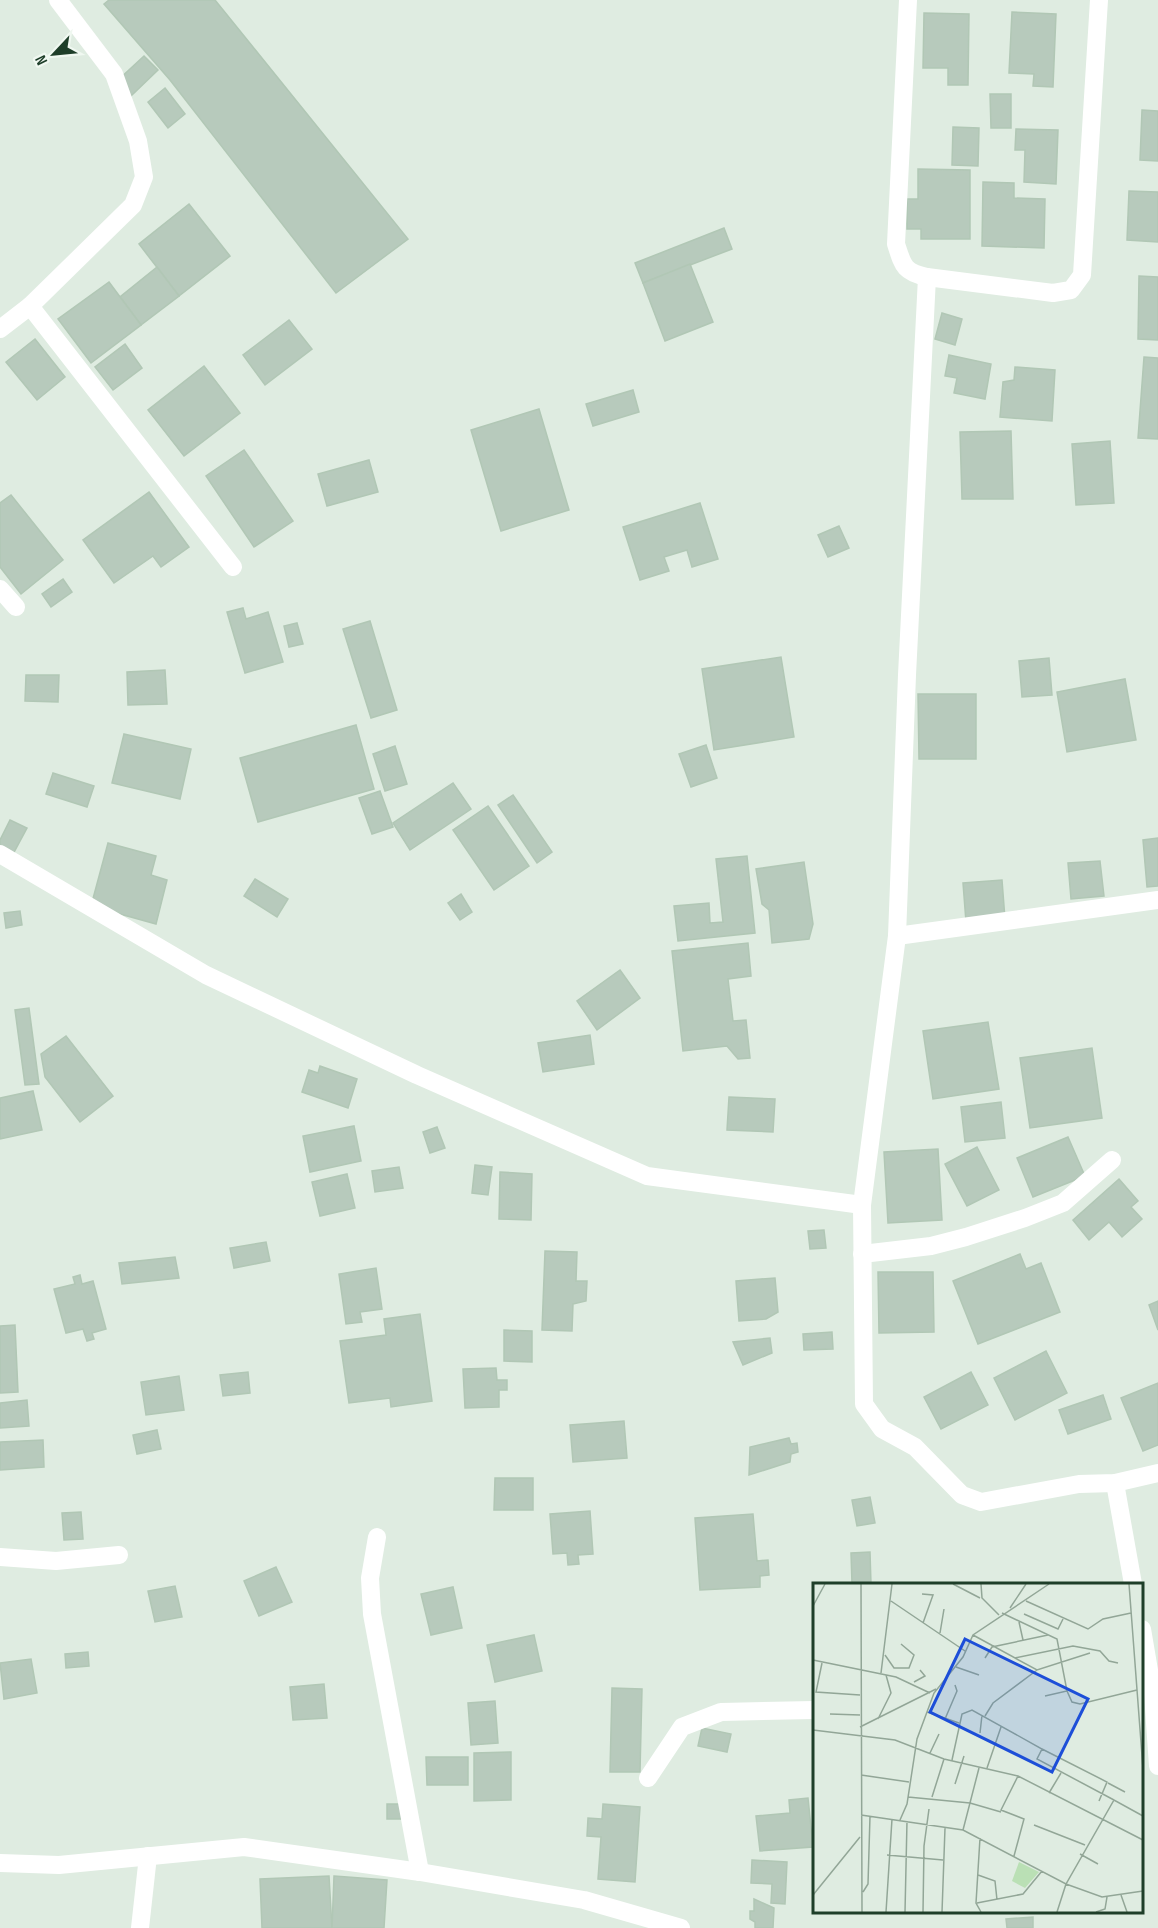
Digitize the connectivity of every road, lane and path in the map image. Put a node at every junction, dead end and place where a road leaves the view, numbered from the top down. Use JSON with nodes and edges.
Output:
{"nodes":[{"id":1,"x":58,"y":0,"type":"edge"},
{"id":2,"x":908,"y":0,"type":"edge"},
{"id":3,"x":1099,"y":0,"type":"edge"},
{"id":4,"x":927,"y":277,"type":"junction"},
{"id":5,"x":30,"y":306,"type":"junction"},
{"id":6,"x":0,"y":329,"type":"edge"},
{"id":7,"x":233,"y":567,"type":"dead end"},
{"id":8,"x":0,"y":589,"type":"edge"},
{"id":9,"x":16,"y":607,"type":"dead end"},
{"id":10,"x":0,"y":854,"type":"edge"},
{"id":11,"x":1158,"y":900,"type":"edge"},
{"id":12,"x":897,"y":936,"type":"junction"},
{"id":13,"x":1113,"y":1160,"type":"dead end"},
{"id":14,"x":862,"y":1205,"type":"junction"},
{"id":15,"x":862,"y":1254,"type":"junction"},
{"id":16,"x":1158,"y":1473,"type":"edge"},
{"id":17,"x":1115,"y":1483,"type":"junction"},
{"id":18,"x":377,"y":1537,"type":"dead end"},
{"id":19,"x":119,"y":1555,"type":"dead end"},
{"id":20,"x":0,"y":1557,"type":"edge"},
{"id":21,"x":1133,"y":1583,"type":"edge"},
{"id":22,"x":1143,"y":1642,"type":"edge"},
{"id":23,"x":1147,"y":1694,"type":"edge"},
{"id":24,"x":813,"y":1710,"type":"edge"},
{"id":25,"x":1158,"y":1766,"type":"edge"},
{"id":26,"x":648,"y":1778,"type":"dead end"},
{"id":27,"x":148,"y":1856,"type":"junction"},
{"id":28,"x":0,"y":1863,"type":"edge"},
{"id":29,"x":420,"y":1872,"type":"junction"},
{"id":30,"x":140,"y":1928,"type":"edge"},
{"id":31,"x":681,"y":1928,"type":"edge"}],
"edges":[{"from":1,"to":5,"type":"street"},
{"from":2,"to":4,"type":"street"},
{"from":3,"to":4,"type":"street"},
{"from":4,"to":12,"type":"street"},
{"from":5,"to":6,"type":"street"},
{"from":5,"to":7,"type":"street"},
{"from":8,"to":9,"type":"street"},
{"from":10,"to":14,"type":"street"},
{"from":11,"to":12,"type":"street"},
{"from":12,"to":14,"type":"street"},
{"from":13,"to":15,"type":"street"},
{"from":14,"to":15,"type":"street"},
{"from":15,"to":17,"type":"street"},
{"from":16,"to":17,"type":"street"},
{"from":17,"to":21,"type":"street"},
{"from":18,"to":29,"type":"street"},
{"from":19,"to":20,"type":"street"},
{"from":22,"to":23,"type":"street"},
{"from":23,"to":25,"type":"street"},
{"from":24,"to":26,"type":"street"},
{"from":27,"to":28,"type":"street"},
{"from":27,"to":29,"type":"street"},
{"from":27,"to":30,"type":"street"},
{"from":29,"to":31,"type":"street"}]}
